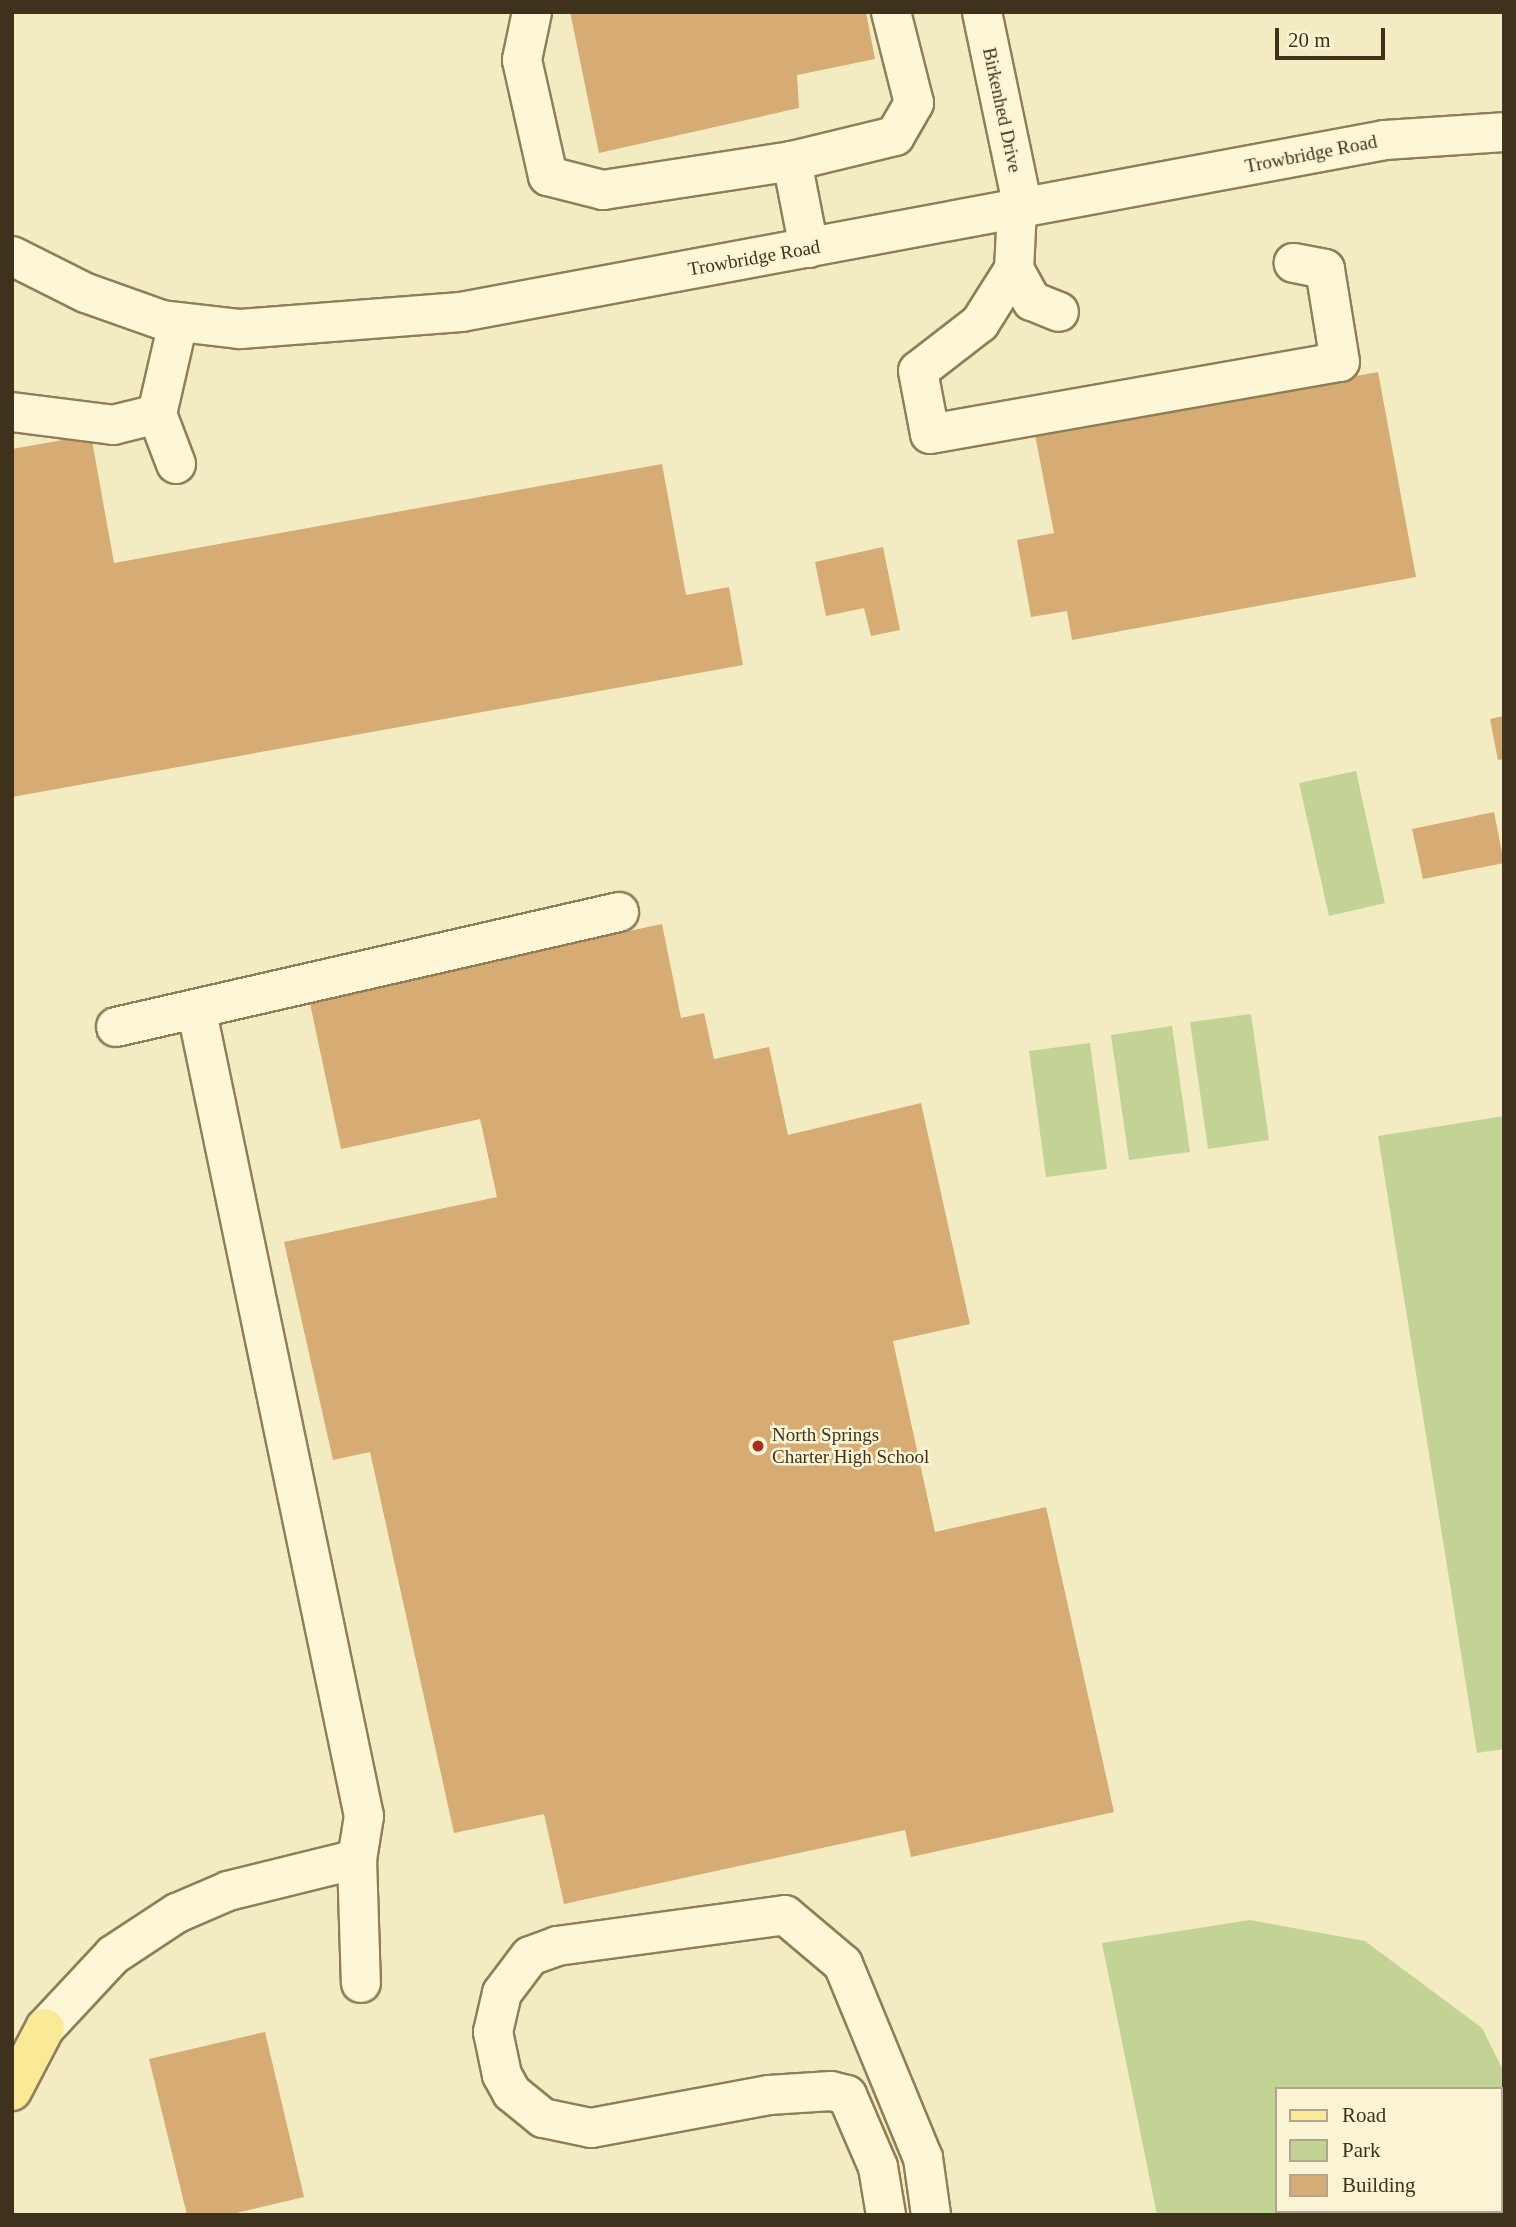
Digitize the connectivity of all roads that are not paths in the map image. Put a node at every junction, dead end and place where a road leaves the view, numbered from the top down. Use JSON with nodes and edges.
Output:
{"nodes":[{"id":1,"x":532,"y":12,"type":"edge"},
{"id":2,"x":891,"y":12,"type":"edge"},
{"id":3,"x":982,"y":12,"type":"edge"},
{"id":4,"x":1504,"y":132,"type":"edge"},
{"id":5,"x":792,"y":160,"type":"junction"},
{"id":6,"x":1020,"y":209,"type":"junction"},
{"id":7,"x":809,"y":248,"type":"junction"},
{"id":8,"x":12,"y":256,"type":"edge"},
{"id":9,"x":1294,"y":263,"type":"dead end"},
{"id":10,"x":1014,"y":269,"type":"junction"},
{"id":11,"x":1059,"y":312,"type":"dead end"},
{"id":12,"x":178,"y":321,"type":"junction"},
{"id":13,"x":12,"y":412,"type":"edge"},
{"id":14,"x":157,"y":414,"type":"junction"},
{"id":15,"x":176,"y":464,"type":"dead end"},
{"id":16,"x":620,"y":912,"type":"dead end"},
{"id":17,"x":197,"y":1012,"type":"junction"},
{"id":18,"x":116,"y":1027,"type":"dead end"},
{"id":19,"x":357,"y":1859,"type":"junction"},
{"id":20,"x":361,"y":1983,"type":"dead end"},
{"id":21,"x":28,"y":2035,"type":"edge"},
{"id":22,"x":12,"y":2091,"type":"edge"},
{"id":23,"x":886,"y":2215,"type":"edge"},
{"id":24,"x":931,"y":2215,"type":"edge"}],
"edges":[{"from":1,"to":5,"type":"street"},
{"from":2,"to":5,"type":"street"},
{"from":3,"to":6,"type":"street","name":"Birkenhed Drive"},
{"from":4,"to":6,"type":"street","name":"Trowbridge Road"},
{"from":5,"to":7,"type":"street"},
{"from":6,"to":7,"type":"street","name":"Trowbridge Road"},
{"from":6,"to":10,"type":"street","name":"Birkenhed Drive"},
{"from":7,"to":12,"type":"street","name":"Trowbridge Road"},
{"from":8,"to":12,"type":"street","name":"Trowbridge Road"},
{"from":9,"to":10,"type":"street"},
{"from":10,"to":11,"type":"street"},
{"from":12,"to":14,"type":"street"},
{"from":13,"to":14,"type":"street"},
{"from":14,"to":15,"type":"street"},
{"from":16,"to":17,"type":"street"},
{"from":17,"to":18,"type":"street"},
{"from":17,"to":19,"type":"street"},
{"from":19,"to":20,"type":"street"},
{"from":19,"to":21,"type":"street"},
{"from":21,"to":22,"type":"main road"},
{"from":23,"to":24,"type":"street"}]}
